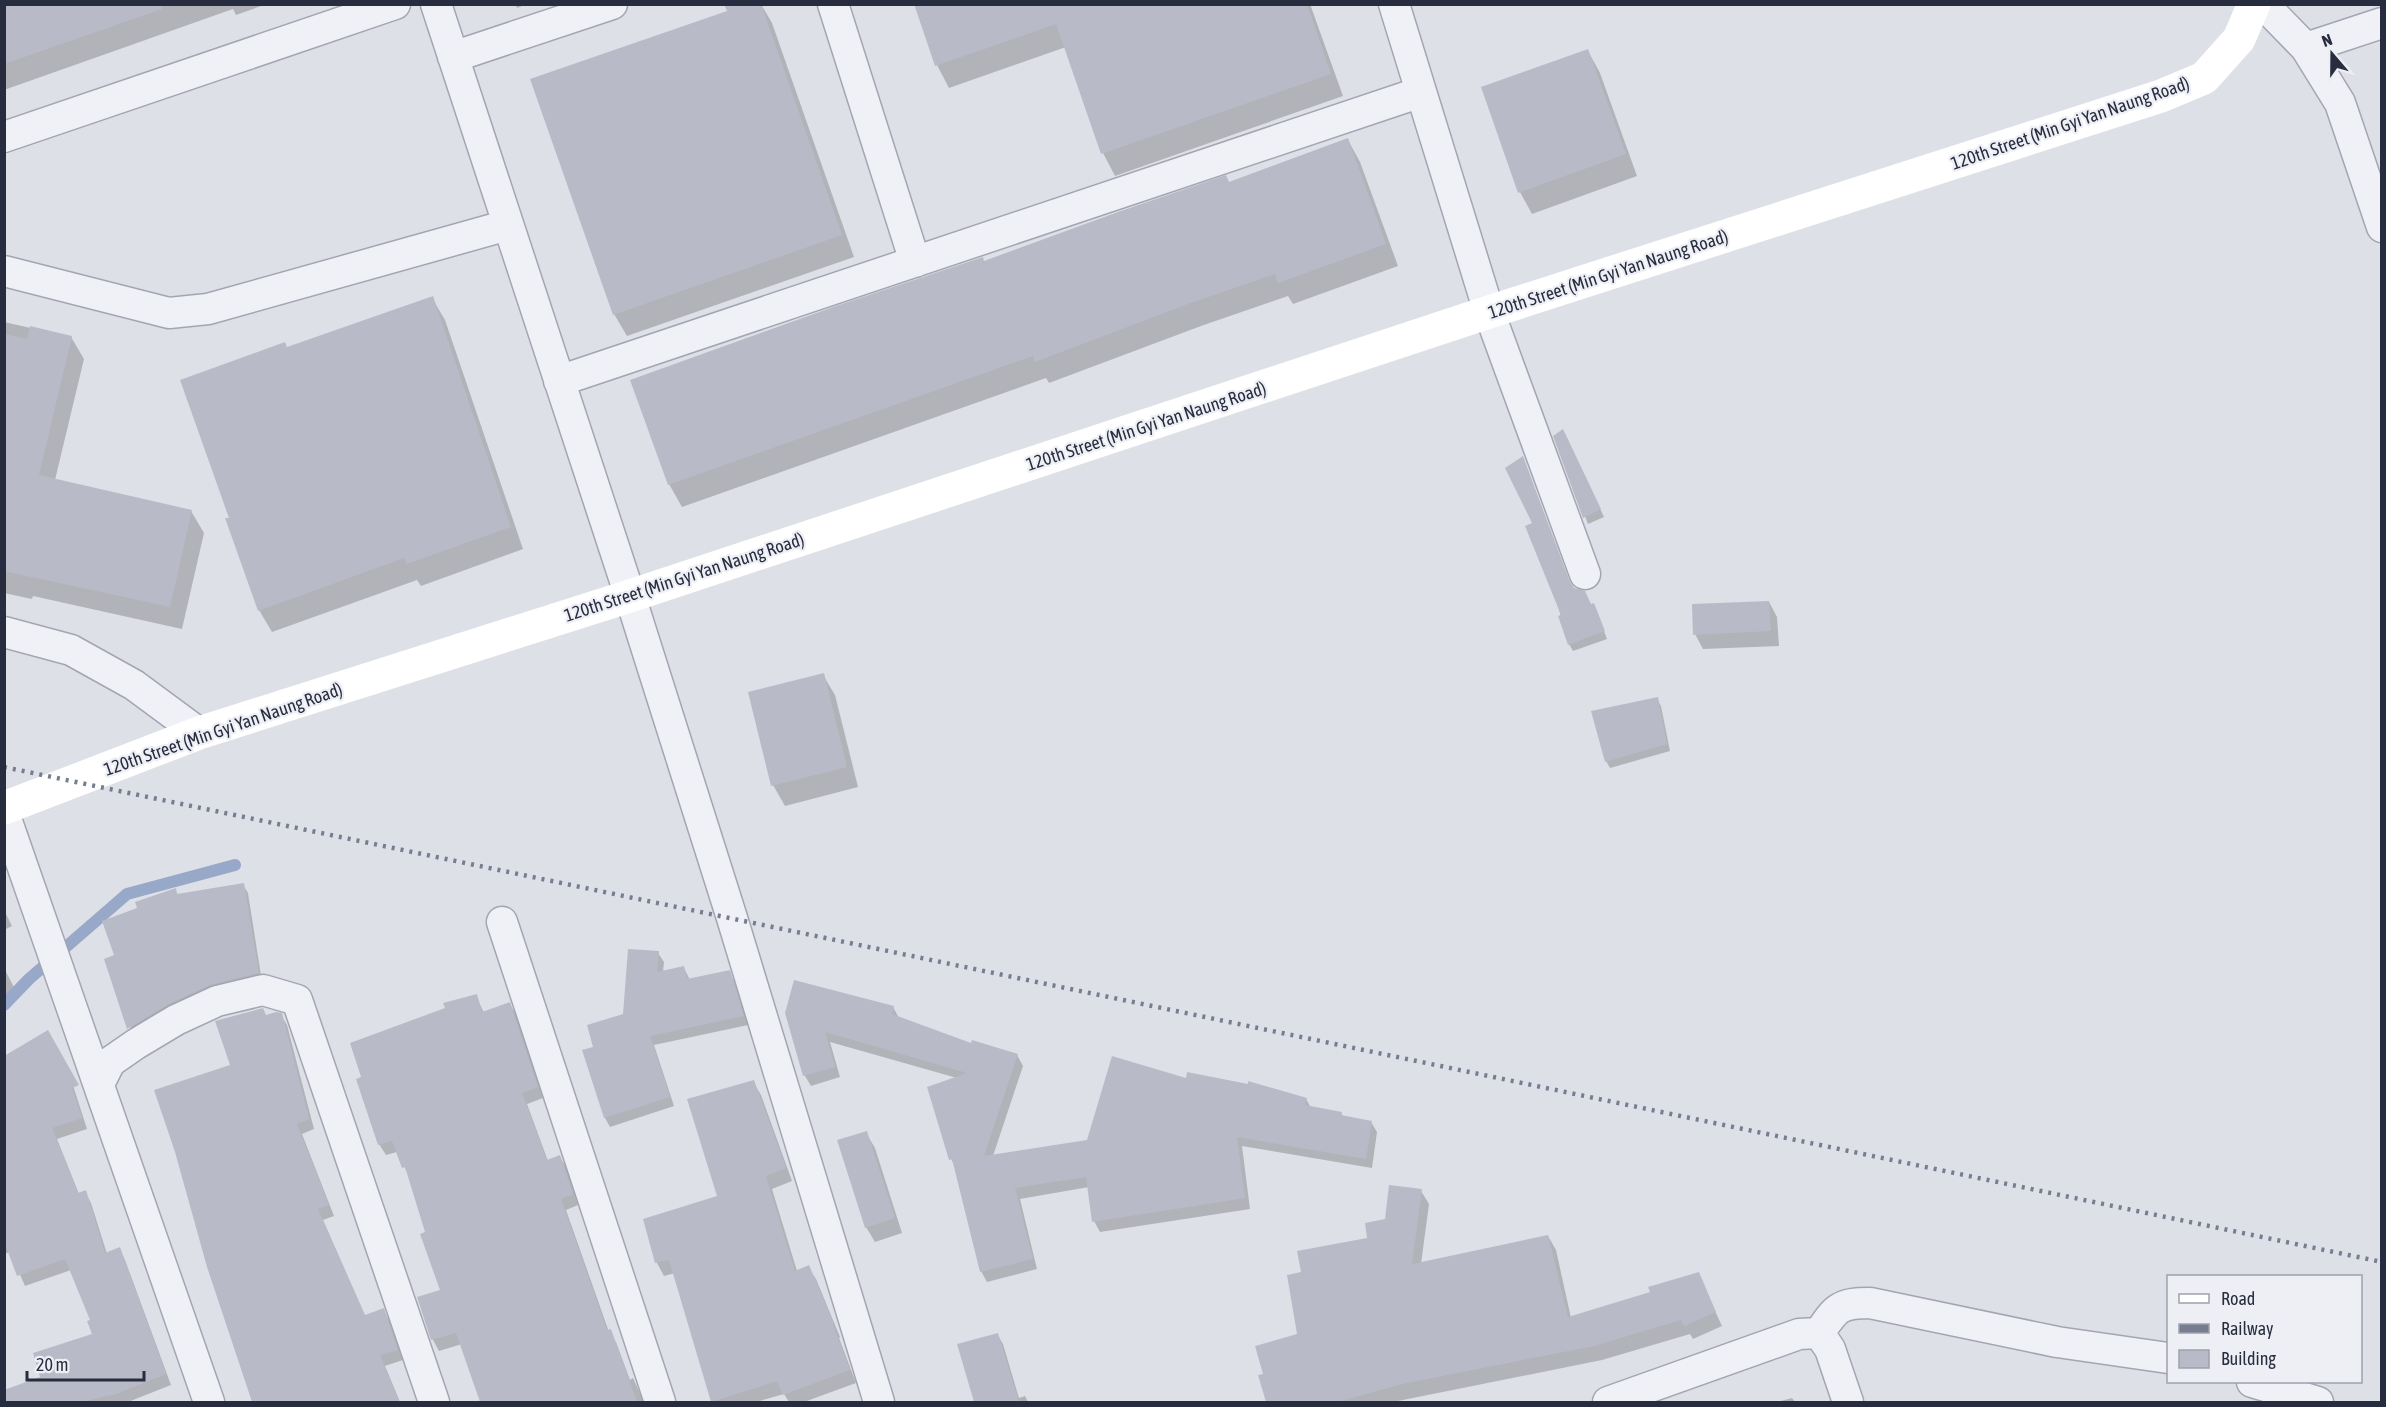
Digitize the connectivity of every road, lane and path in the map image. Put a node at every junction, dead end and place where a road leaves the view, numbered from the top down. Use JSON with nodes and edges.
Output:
{"nodes":[{"id":1,"x":395,"y":4,"type":"edge"},
{"id":2,"x":436,"y":4,"type":"edge"},
{"id":3,"x":612,"y":4,"type":"edge"},
{"id":4,"x":834,"y":4,"type":"edge"},
{"id":5,"x":1394,"y":4,"type":"edge"},
{"id":6,"x":2254,"y":4,"type":"edge"},
{"id":7,"x":2263,"y":4,"type":"edge"},
{"id":8,"x":2382,"y":23,"type":"edge"},
{"id":9,"x":2306,"y":48,"type":"junction"},
{"id":10,"x":453,"y":57,"type":"junction"},
{"id":11,"x":1421,"y":92,"type":"junction"},
{"id":12,"x":4,"y":137,"type":"edge"},
{"id":13,"x":508,"y":225,"type":"junction"},
{"id":14,"x":2382,"y":227,"type":"edge"},
{"id":15,"x":915,"y":262,"type":"junction"},
{"id":16,"x":4,"y":271,"type":"edge"},
{"id":17,"x":1489,"y":312,"type":"junction"},
{"id":18,"x":559,"y":381,"type":"junction"},
{"id":19,"x":1585,"y":574,"type":"dead end"},
{"id":20,"x":630,"y":596,"type":"junction"},
{"id":21,"x":4,"y":632,"type":"edge"},
{"id":22,"x":199,"y":733,"type":"junction"},
{"id":23,"x":4,"y":808,"type":"edge"},
{"id":24,"x":4,"y":813,"type":"edge"},
{"id":25,"x":502,"y":922,"type":"dead end"},
{"id":26,"x":99,"y":1084,"type":"junction"},
{"id":27,"x":1819,"y":1333,"type":"junction"},
{"id":28,"x":2167,"y":1358,"type":"edge"},
{"id":29,"x":2255,"y":1383,"type":"edge"},
{"id":30,"x":208,"y":1402,"type":"edge"},
{"id":31,"x":434,"y":1402,"type":"edge"},
{"id":32,"x":660,"y":1402,"type":"edge"},
{"id":33,"x":879,"y":1402,"type":"edge"},
{"id":34,"x":1608,"y":1402,"type":"edge"},
{"id":35,"x":1848,"y":1402,"type":"edge"},
{"id":36,"x":2318,"y":1402,"type":"edge"}],
"edges":[{"from":1,"to":12,"type":"street"},
{"from":2,"to":10,"type":"street"},
{"from":3,"to":10,"type":"street"},
{"from":4,"to":15,"type":"street"},
{"from":5,"to":11,"type":"street"},
{"from":6,"to":17,"type":"street","name":"120th Street (Min Gyi Yan Naung Road)"},
{"from":7,"to":9,"type":"street"},
{"from":8,"to":9,"type":"street"},
{"from":9,"to":14,"type":"street"},
{"from":10,"to":13,"type":"street"},
{"from":11,"to":15,"type":"street"},
{"from":11,"to":17,"type":"street"},
{"from":13,"to":16,"type":"street"},
{"from":13,"to":18,"type":"street"},
{"from":15,"to":18,"type":"street"},
{"from":17,"to":19,"type":"street"},
{"from":17,"to":20,"type":"street","name":"120th Street (Min Gyi Yan Naung Road)"},
{"from":18,"to":20,"type":"street"},
{"from":20,"to":22,"type":"street","name":"120th Street (Min Gyi Yan Naung Road)"},
{"from":20,"to":33,"type":"street"},
{"from":21,"to":22,"type":"street"},
{"from":22,"to":23,"type":"street","name":"120th Street (Min Gyi Yan Naung Road)"},
{"from":24,"to":26,"type":"street"},
{"from":25,"to":32,"type":"street"},
{"from":26,"to":30,"type":"street"},
{"from":26,"to":31,"type":"street"},
{"from":27,"to":28,"type":"street"},
{"from":27,"to":34,"type":"street"},
{"from":27,"to":35,"type":"street"},
{"from":29,"to":36,"type":"street"}]}
